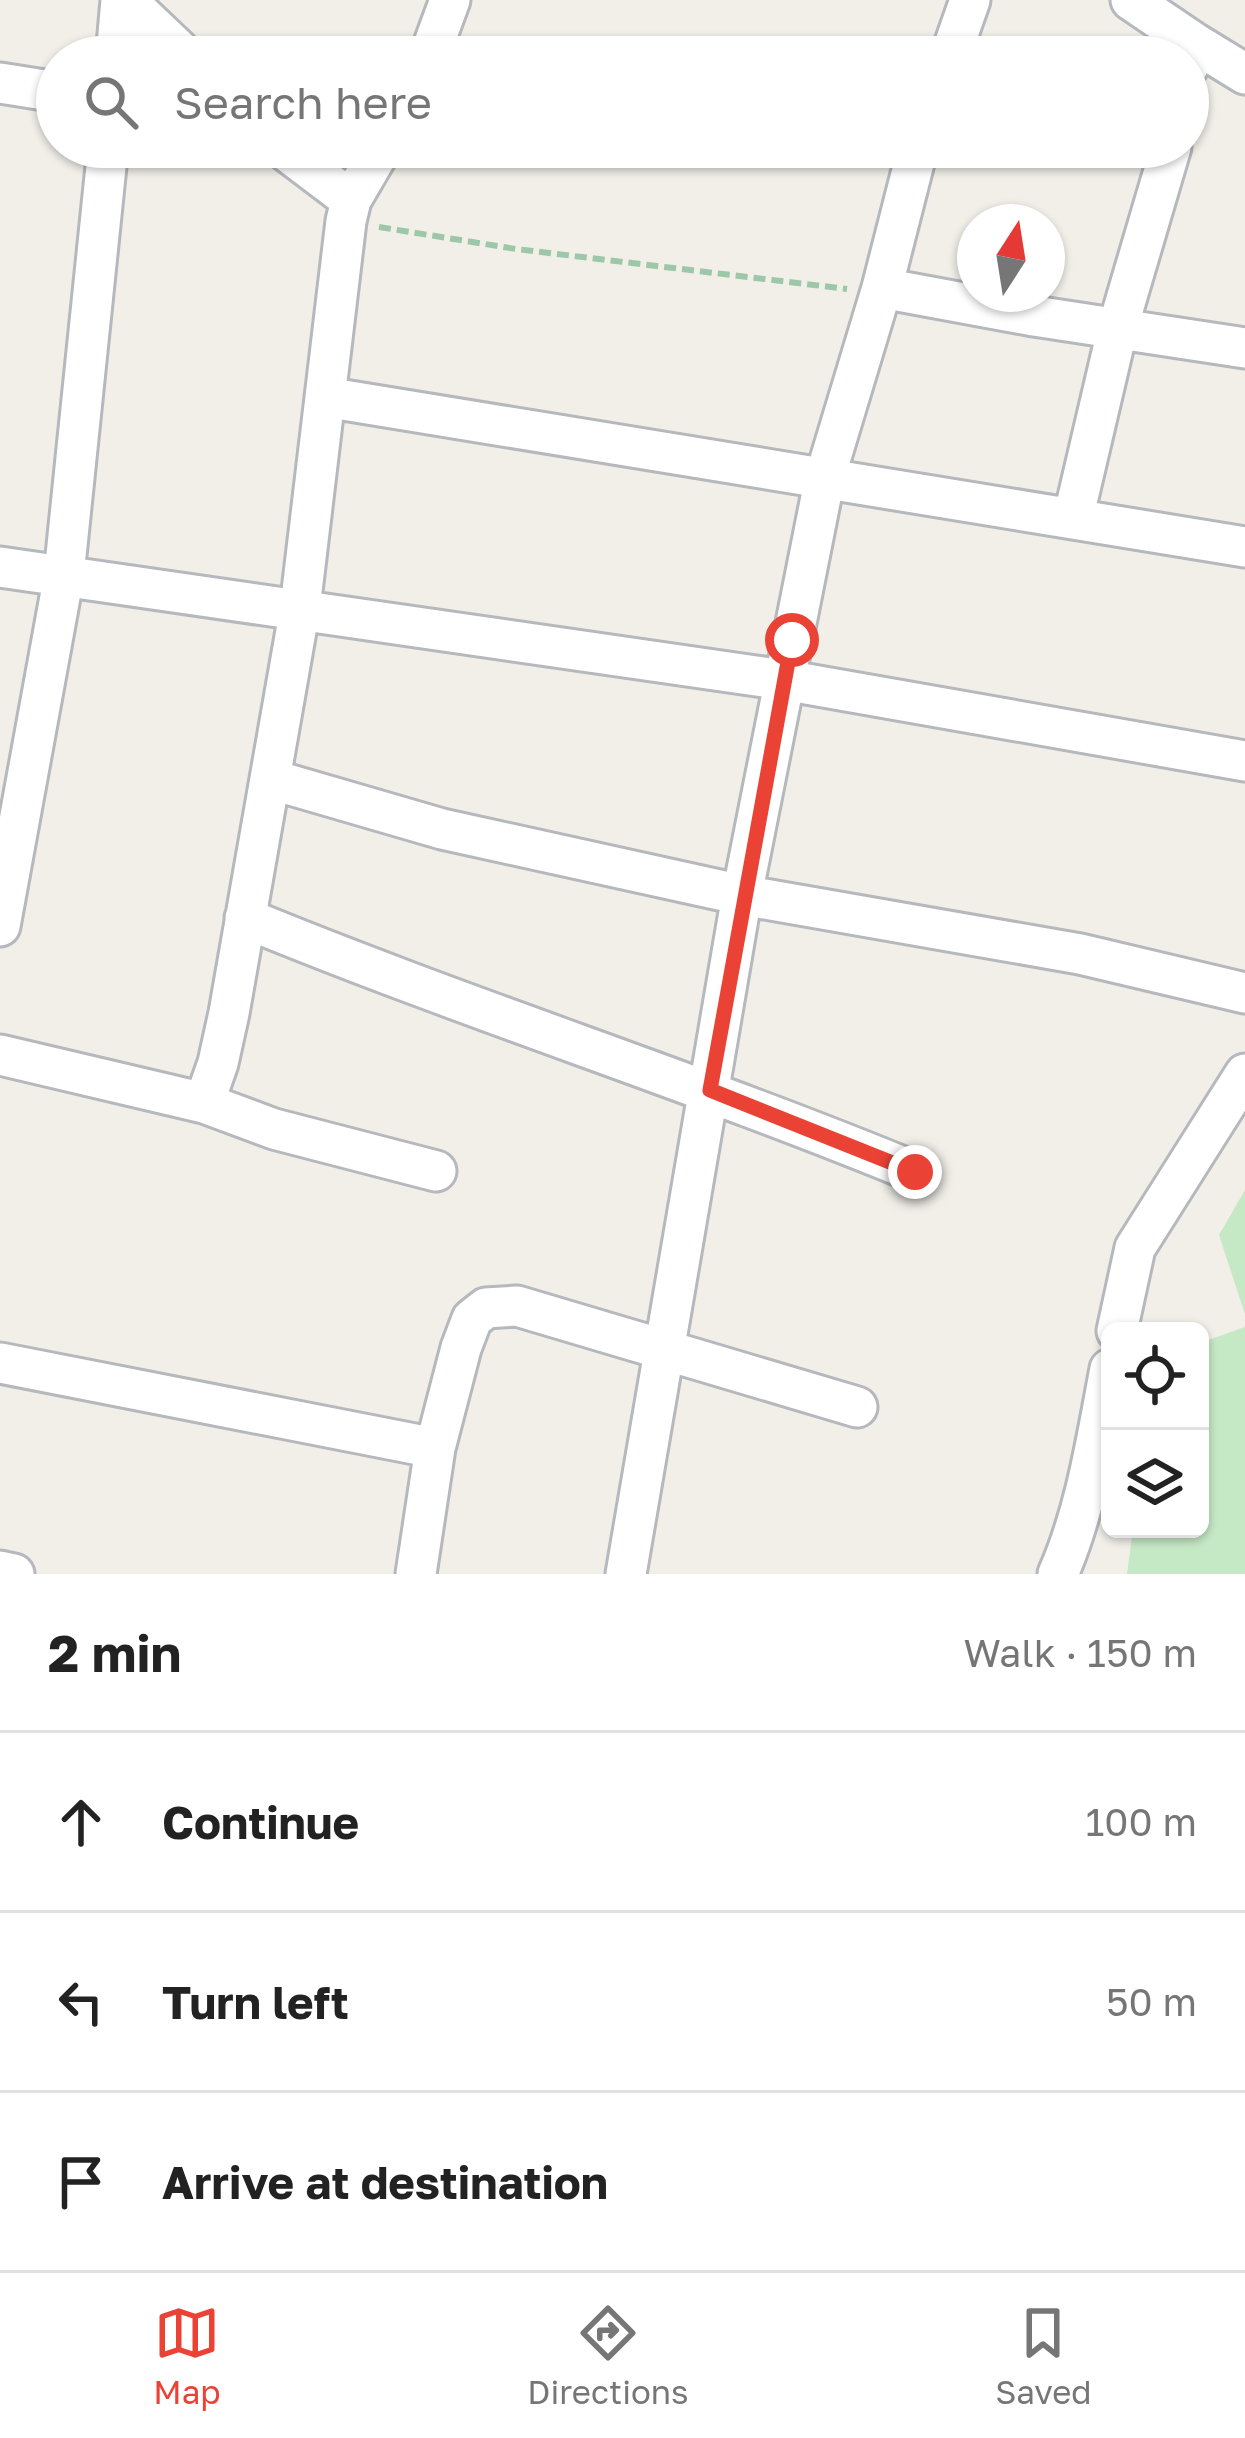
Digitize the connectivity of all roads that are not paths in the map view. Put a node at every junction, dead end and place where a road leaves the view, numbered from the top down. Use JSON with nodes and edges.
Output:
{"nodes":[{"id":1,"x":124,"y":0,"type":"edge"},
{"id":2,"x":450,"y":0,"type":"edge"},
{"id":3,"x":970,"y":0,"type":"edge"},
{"id":4,"x":1130,"y":0,"type":"edge"},
{"id":5,"x":119,"y":36,"type":"edge"},
{"id":6,"x":163,"y":36,"type":"edge"},
{"id":7,"x":437,"y":36,"type":"edge"},
{"id":8,"x":957,"y":36,"type":"edge"},
{"id":9,"x":1170,"y":36,"type":"edge"},
{"id":10,"x":1209,"y":61,"type":"edge"},
{"id":11,"x":1245,"y":74,"type":"edge"},
{"id":12,"x":0,"y":83,"type":"edge"},
{"id":13,"x":36,"y":89,"type":"edge"},
{"id":14,"x":106,"y":168,"type":"edge"},
{"id":15,"x":303,"y":168,"type":"edge"},
{"id":16,"x":371,"y":168,"type":"edge"},
{"id":17,"x":913,"y":168,"type":"edge"},
{"id":18,"x":1165,"y":168,"type":"edge"},
{"id":19,"x":348,"y":211,"type":"junction"},
{"id":20,"x":882,"y":288,"type":"junction"},
{"id":21,"x":1118,"y":327,"type":"junction"},
{"id":22,"x":1245,"y":348,"type":"edge"},
{"id":23,"x":325,"y":397,"type":"junction"},
{"id":24,"x":826,"y":477,"type":"junction"},
{"id":25,"x":1073,"y":519,"type":"junction"},
{"id":26,"x":1245,"y":547,"type":"edge"},
{"id":27,"x":0,"y":567,"type":"edge"},
{"id":28,"x":64,"y":575,"type":"junction"},
{"id":29,"x":300,"y":608,"type":"junction"},
{"id":30,"x":784,"y":680,"type":"junction"},
{"id":31,"x":1245,"y":760,"type":"edge"},
{"id":32,"x":270,"y":779,"type":"junction"},
{"id":33,"x":742,"y":895,"type":"junction"},
{"id":34,"x":245,"y":918,"type":"junction"},
{"id":35,"x":0,"y":926,"type":"edge"},
{"id":36,"x":1245,"y":993,"type":"edge"},
{"id":37,"x":0,"y":1055,"type":"edge"},
{"id":38,"x":1245,"y":1074,"type":"edge"},
{"id":39,"x":710,"y":1090,"type":"junction"},
{"id":40,"x":203,"y":1103,"type":"junction"},
{"id":41,"x":436,"y":1171,"type":"dead end"},
{"id":42,"x":915,"y":1172,"type":"dead end"},
{"id":43,"x":1119,"y":1322,"type":"edge"},
{"id":44,"x":664,"y":1349,"type":"junction"},
{"id":45,"x":0,"y":1363,"type":"edge"},
{"id":46,"x":856,"y":1407,"type":"dead end"},
{"id":47,"x":1101,"y":1410,"type":"edge"},
{"id":48,"x":435,"y":1448,"type":"junction"},
{"id":49,"x":1067,"y":1565,"type":"edge"},
{"id":50,"x":0,"y":1571,"type":"edge"},
{"id":51,"x":14,"y":1574,"type":"edge"},
{"id":52,"x":416,"y":1574,"type":"edge"},
{"id":53,"x":626,"y":1574,"type":"edge"}],
"edges":[{"from":1,"to":5,"type":"street"},
{"from":1,"to":6,"type":"street"},
{"from":2,"to":7,"type":"street"},
{"from":3,"to":8,"type":"street"},
{"from":4,"to":9,"type":"street"},
{"from":10,"to":11,"type":"street"},
{"from":12,"to":13,"type":"street"},
{"from":14,"to":28,"type":"street"},
{"from":15,"to":19,"type":"street"},
{"from":16,"to":19,"type":"street"},
{"from":17,"to":20,"type":"street"},
{"from":18,"to":21,"type":"street"},
{"from":19,"to":23,"type":"street"},
{"from":20,"to":21,"type":"street"},
{"from":20,"to":24,"type":"street"},
{"from":21,"to":22,"type":"street"},
{"from":21,"to":25,"type":"street"},
{"from":23,"to":24,"type":"street"},
{"from":23,"to":29,"type":"street"},
{"from":24,"to":25,"type":"street"},
{"from":24,"to":30,"type":"street"},
{"from":25,"to":26,"type":"street"},
{"from":27,"to":28,"type":"street"},
{"from":28,"to":29,"type":"street"},
{"from":28,"to":35,"type":"street"},
{"from":29,"to":30,"type":"street"},
{"from":29,"to":32,"type":"street"},
{"from":30,"to":31,"type":"street"},
{"from":30,"to":33,"type":"street"},
{"from":32,"to":33,"type":"street"},
{"from":32,"to":34,"type":"street"},
{"from":33,"to":36,"type":"street"},
{"from":33,"to":39,"type":"street"},
{"from":34,"to":39,"type":"street"},
{"from":34,"to":40,"type":"street"},
{"from":37,"to":40,"type":"street"},
{"from":38,"to":43,"type":"street"},
{"from":39,"to":42,"type":"street"},
{"from":39,"to":44,"type":"street"},
{"from":40,"to":41,"type":"street"},
{"from":44,"to":46,"type":"street"},
{"from":44,"to":48,"type":"street"},
{"from":44,"to":53,"type":"street"},
{"from":45,"to":48,"type":"street"},
{"from":47,"to":49,"type":"street"},
{"from":48,"to":52,"type":"street"},
{"from":50,"to":51,"type":"street"}]}
